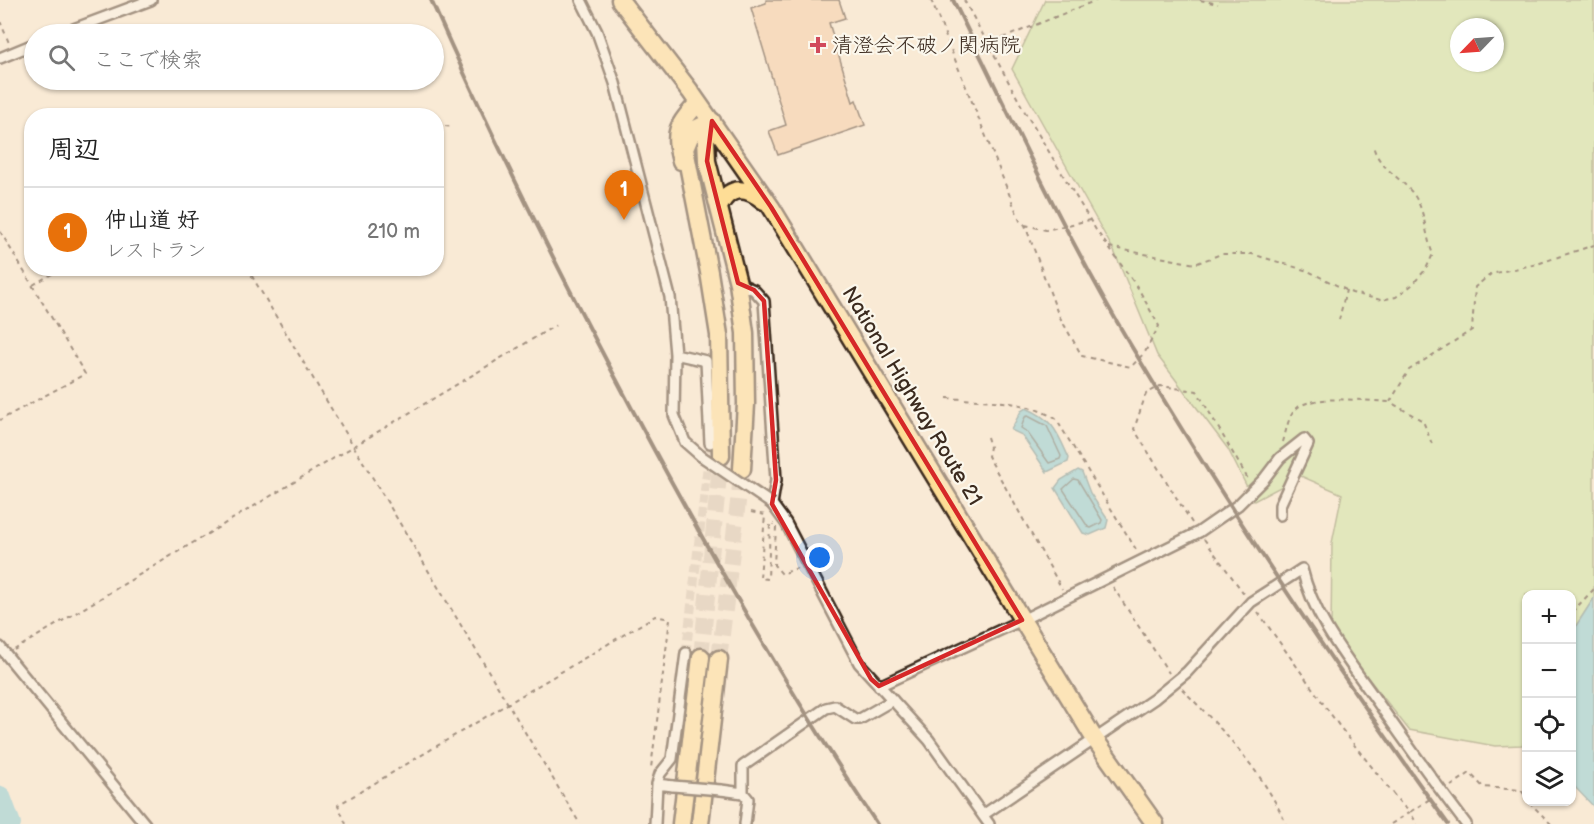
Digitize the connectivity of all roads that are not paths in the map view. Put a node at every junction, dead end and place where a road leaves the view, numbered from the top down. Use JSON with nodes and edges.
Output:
{"nodes":[{"id":1,"x":151,"y":0,"type":"edge"},
{"id":2,"x":581,"y":0,"type":"edge"},
{"id":3,"x":620,"y":0,"type":"edge"},
{"id":4,"x":87,"y":24,"type":"edge"},
{"id":5,"x":24,"y":48,"type":"edge"},
{"id":6,"x":0,"y":58,"type":"edge"},
{"id":7,"x":698,"y":103,"type":"junction"},
{"id":8,"x":712,"y":122,"type":"junction"},
{"id":9,"x":694,"y":199,"type":"junction"},
{"id":10,"x":720,"y":205,"type":"junction"},
{"id":11,"x":771,"y":207,"type":"junction"},
{"id":12,"x":738,"y":283,"type":"junction"},
{"id":13,"x":675,"y":354,"type":"junction"},
{"id":14,"x":716,"y":450,"type":"joint"},
{"id":15,"x":742,"y":469,"type":"tunnel mouth"},
{"id":16,"x":772,"y":504,"type":"junction"},
{"id":17,"x":1280,"y":515,"type":"dead end"},
{"id":18,"x":1022,"y":620,"type":"junction"},
{"id":19,"x":0,"y":647,"type":"edge"},
{"id":20,"x":694,"y":655,"type":"joint"},
{"id":21,"x":719,"y":659,"type":"tunnel mouth"},
{"id":22,"x":879,"y":686,"type":"junction"},
{"id":23,"x":894,"y":700,"type":"junction"},
{"id":24,"x":1094,"y":738,"type":"junction"},
{"id":25,"x":657,"y":784,"type":"junction"},
{"id":26,"x":743,"y":792,"type":"junction"},
{"id":27,"x":983,"y":815,"type":"junction"},
{"id":28,"x":145,"y":824,"type":"edge"},
{"id":29,"x":655,"y":824,"type":"edge"},
{"id":30,"x":681,"y":824,"type":"edge"},
{"id":31,"x":700,"y":824,"type":"edge"},
{"id":32,"x":745,"y":824,"type":"edge"},
{"id":33,"x":989,"y":824,"type":"edge"},
{"id":34,"x":1155,"y":824,"type":"edge"},
{"id":35,"x":1466,"y":824,"type":"edge"}],
"edges":[{"from":1,"to":4,"type":"street"},
{"from":2,"to":13,"type":"street"},
{"from":3,"to":7,"type":"highway","name":"National Highway Route 21"},
{"from":5,"to":6,"type":"street"},
{"from":7,"to":8,"type":"highway","name":"National Highway Route 21"},
{"from":7,"to":9,"type":"highway"},
{"from":8,"to":9,"type":"highway"},
{"from":8,"to":10,"type":"highway"},
{"from":8,"to":11,"type":"highway","name":"National Highway Route 21"},
{"from":9,"to":14,"type":"highway"},
{"from":10,"to":11,"type":"highway"},
{"from":10,"to":12,"type":"highway"},
{"from":11,"to":18,"type":"highway","name":"National Highway Route 21"},
{"from":12,"to":15,"type":"highway"},
{"from":12,"to":16,"type":"street"},
{"from":13,"to":14,"type":"street"},
{"from":13,"to":16,"type":"street","bridge":true},
{"from":16,"to":22,"type":"street"},
{"from":17,"to":18,"type":"street"},
{"from":18,"to":22,"type":"street"},
{"from":18,"to":24,"type":"highway","name":"National Highway Route 21"},
{"from":19,"to":28,"type":"street"},
{"from":20,"to":25,"type":"street"},
{"from":20,"to":30,"type":"highway"},
{"from":21,"to":31,"type":"highway"},
{"from":22,"to":23,"type":"street"},
{"from":23,"to":26,"type":"street"},
{"from":23,"to":27,"type":"street"},
{"from":24,"to":27,"type":"street"},
{"from":24,"to":34,"type":"highway","name":"National Highway Route 21"},
{"from":24,"to":35,"type":"street"},
{"from":25,"to":26,"type":"street","bridge":true},
{"from":25,"to":29,"type":"street"},
{"from":26,"to":32,"type":"street"},
{"from":27,"to":33,"type":"street"}]}
